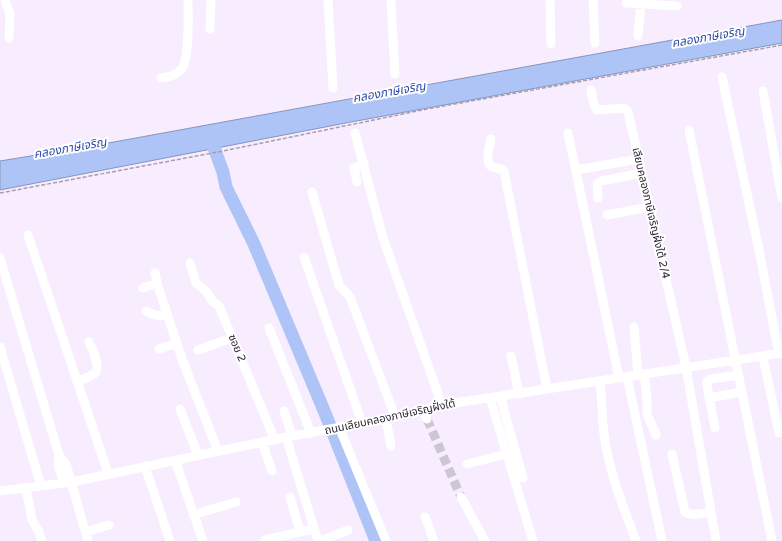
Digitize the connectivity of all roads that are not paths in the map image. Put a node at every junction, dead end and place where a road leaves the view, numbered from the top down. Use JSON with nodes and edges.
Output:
{"nodes":[{"id":1,"x":5,"y":0,"type":"edge"},
{"id":2,"x":188,"y":0,"type":"edge"},
{"id":3,"x":210,"y":0,"type":"edge"},
{"id":4,"x":328,"y":0,"type":"edge"},
{"id":5,"x":391,"y":0,"type":"edge"},
{"id":6,"x":550,"y":0,"type":"edge"},
{"id":7,"x":593,"y":0,"type":"edge"},
{"id":8,"x":627,"y":0,"type":"edge"},
{"id":9,"x":641,"y":4,"type":"junction"},
{"id":10,"x":677,"y":6,"type":"dead end"},
{"id":11,"x":10,"y":14,"type":"junction"},
{"id":12,"x":0,"y":17,"type":"edge"},
{"id":13,"x":210,"y":29,"type":"dead end"},
{"id":14,"x":638,"y":36,"type":"dead end"},
{"id":15,"x":9,"y":38,"type":"dead end"},
{"id":16,"x":595,"y":43,"type":"dead end"},
{"id":17,"x":551,"y":44,"type":"dead end"},
{"id":18,"x":395,"y":74,"type":"dead end"},
{"id":19,"x":722,"y":77,"type":"dead end"},
{"id":20,"x":161,"y":78,"type":"dead end"},
{"id":21,"x":333,"y":88,"type":"dead end"},
{"id":22,"x":591,"y":90,"type":"dead end"},
{"id":23,"x":763,"y":91,"type":"dead end"},
{"id":24,"x":689,"y":130,"type":"dead end"},
{"id":25,"x":356,"y":133,"type":"dead end"},
{"id":26,"x":568,"y":133,"type":"dead end"},
{"id":27,"x":491,"y":139,"type":"dead end"},
{"id":28,"x":633,"y":160,"type":"dead end"},
{"id":29,"x":364,"y":164,"type":"junction"},
{"id":30,"x":576,"y":170,"type":"junction"},
{"id":31,"x":642,"y":173,"type":"junction"},
{"id":32,"x":357,"y":182,"type":"dead end"},
{"id":33,"x":312,"y":192,"type":"dead end"},
{"id":34,"x":598,"y":198,"type":"dead end"},
{"id":35,"x":782,"y":198,"type":"edge"},
{"id":36,"x":650,"y":207,"type":"junction"},
{"id":37,"x":607,"y":214,"type":"dead end"},
{"id":38,"x":28,"y":235,"type":"dead end"},
{"id":39,"x":304,"y":257,"type":"dead end"},
{"id":40,"x":0,"y":258,"type":"edge"},
{"id":41,"x":190,"y":264,"type":"dead end"},
{"id":42,"x":155,"y":273,"type":"dead end"},
{"id":43,"x":157,"y":283,"type":"junction"},
{"id":44,"x":143,"y":288,"type":"dead end"},
{"id":45,"x":146,"y":311,"type":"dead end"},
{"id":46,"x":167,"y":314,"type":"junction"},
{"id":47,"x":634,"y":327,"type":"dead end"},
{"id":48,"x":269,"y":328,"type":"dead end"},
{"id":49,"x":232,"y":338,"type":"junction"},
{"id":50,"x":89,"y":342,"type":"dead end"},
{"id":51,"x":177,"y":343,"type":"junction"},
{"id":52,"x":0,"y":347,"type":"edge"},
{"id":53,"x":159,"y":349,"type":"dead end"},
{"id":54,"x":198,"y":350,"type":"dead end"},
{"id":55,"x":781,"y":354,"type":"edge"},
{"id":56,"x":511,"y":356,"type":"dead end"},
{"id":57,"x":763,"y":357,"type":"junction"},
{"id":58,"x":735,"y":360,"type":"junction"},
{"id":59,"x":686,"y":367,"type":"junction"},
{"id":60,"x":641,"y":375,"type":"junction"},
{"id":61,"x":738,"y":375,"type":"junction"},
{"id":62,"x":623,"y":378,"type":"junction"},
{"id":63,"x":77,"y":382,"type":"junction"},
{"id":64,"x":600,"y":382,"type":"junction"},
{"id":65,"x":547,"y":389,"type":"junction"},
{"id":66,"x":741,"y":392,"type":"junction"},
{"id":67,"x":519,"y":394,"type":"junction"},
{"id":68,"x":501,"y":397,"type":"junction"},
{"id":69,"x":490,"y":398,"type":"junction"},
{"id":70,"x":710,"y":398,"type":"junction"},
{"id":71,"x":442,"y":405,"type":"junction"},
{"id":72,"x":180,"y":409,"type":"dead end"},
{"id":73,"x":422,"y":409,"type":"junction"},
{"id":74,"x":284,"y":411,"type":"dead end"},
{"id":75,"x":395,"y":416,"type":"junction"},
{"id":76,"x":386,"y":419,"type":"junction"},
{"id":77,"x":427,"y":419,"type":"tunnel mouth"},
{"id":78,"x":362,"y":423,"type":"junction"},
{"id":79,"x":335,"y":428,"type":"junction"},
{"id":80,"x":715,"y":428,"type":"dead end"},
{"id":81,"x":311,"y":433,"type":"junction"},
{"id":82,"x":780,"y":433,"type":"dead end"},
{"id":83,"x":656,"y":435,"type":"dead end"},
{"id":84,"x":289,"y":437,"type":"junction"},
{"id":85,"x":275,"y":440,"type":"junction"},
{"id":86,"x":262,"y":442,"type":"junction"},
{"id":87,"x":391,"y":446,"type":"dead end"},
{"id":88,"x":218,"y":451,"type":"junction"},
{"id":89,"x":506,"y":454,"type":"junction"},
{"id":90,"x":672,"y":454,"type":"dead end"},
{"id":91,"x":198,"y":455,"type":"junction"},
{"id":92,"x":175,"y":460,"type":"junction"},
{"id":93,"x":467,"y":464,"type":"dead end"},
{"id":94,"x":146,"y":466,"type":"junction"},
{"id":95,"x":272,"y":471,"type":"dead end"},
{"id":96,"x":108,"y":474,"type":"junction"},
{"id":97,"x":524,"y":478,"type":"dead end"},
{"id":98,"x":68,"y":482,"type":"junction"},
{"id":99,"x":40,"y":486,"type":"junction"},
{"id":100,"x":26,"y":488,"type":"junction"},
{"id":101,"x":0,"y":491,"type":"edge"},
{"id":102,"x":461,"y":496,"type":"tunnel mouth"},
{"id":103,"x":290,"y":497,"type":"dead end"},
{"id":104,"x":236,"y":502,"type":"dead end"},
{"id":105,"x":710,"y":512,"type":"junction"},
{"id":106,"x":193,"y":515,"type":"junction"},
{"id":107,"x":425,"y":517,"type":"dead end"},
{"id":108,"x":109,"y":525,"type":"dead end"},
{"id":109,"x":314,"y":529,"type":"junction"},
{"id":110,"x":348,"y":530,"type":"dead end"},
{"id":111,"x":86,"y":532,"type":"junction"},
{"id":112,"x":300,"y":532,"type":"junction"},
{"id":113,"x":265,"y":540,"type":"dead end"},
{"id":114,"x":42,"y":541,"type":"edge"},
{"id":115,"x":88,"y":541,"type":"edge"},
{"id":116,"x":170,"y":541,"type":"edge"},
{"id":117,"x":203,"y":541,"type":"edge"},
{"id":118,"x":318,"y":541,"type":"edge"},
{"id":119,"x":321,"y":541,"type":"edge"},
{"id":120,"x":386,"y":541,"type":"edge"},
{"id":121,"x":434,"y":541,"type":"edge"},
{"id":122,"x":485,"y":541,"type":"edge"},
{"id":123,"x":533,"y":541,"type":"edge"},
{"id":124,"x":636,"y":541,"type":"edge"},
{"id":125,"x":662,"y":541,"type":"edge"},
{"id":126,"x":716,"y":541,"type":"edge"},
{"id":127,"x":772,"y":541,"type":"edge"}],
"edges":[{"from":1,"to":11,"type":"street"},
{"from":2,"to":20,"type":"street"},
{"from":3,"to":13,"type":"street"},
{"from":4,"to":21,"type":"street"},
{"from":5,"to":18,"type":"street"},
{"from":6,"to":17,"type":"street"},
{"from":7,"to":16,"type":"street"},
{"from":8,"to":9,"type":"street"},
{"from":9,"to":10,"type":"street"},
{"from":9,"to":14,"type":"street"},
{"from":11,"to":12,"type":"street"},
{"from":11,"to":15,"type":"street"},
{"from":19,"to":55,"type":"street"},
{"from":22,"to":31,"type":"street","name":"เลียบคลองภาษีเจริญฝั่งใต้ 2/4"},
{"from":23,"to":35,"type":"street"},
{"from":24,"to":58,"type":"street"},
{"from":25,"to":29,"type":"street"},
{"from":26,"to":30,"type":"street"},
{"from":27,"to":65,"type":"street"},
{"from":28,"to":30,"type":"street"},
{"from":29,"to":32,"type":"street"},
{"from":29,"to":71,"type":"street"},
{"from":30,"to":62,"type":"street"},
{"from":31,"to":34,"type":"street"},
{"from":31,"to":36,"type":"street","name":"เลียบคลองภาษีเจริญฝั่งใต้ 2/4"},
{"from":33,"to":75,"type":"street"},
{"from":36,"to":37,"type":"street"},
{"from":36,"to":59,"type":"street","name":"เลียบคลองภาษีเจริญฝั่งใต้ 2/4"},
{"from":38,"to":63,"type":"street"},
{"from":39,"to":78,"type":"street"},
{"from":40,"to":98,"type":"street"},
{"from":41,"to":49,"type":"street","name":"ซอย 2"},
{"from":42,"to":43,"type":"street"},
{"from":43,"to":44,"type":"street"},
{"from":43,"to":46,"type":"street"},
{"from":45,"to":46,"type":"street"},
{"from":46,"to":51,"type":"street"},
{"from":47,"to":60,"type":"street"},
{"from":48,"to":81,"type":"street"},
{"from":49,"to":54,"type":"street"},
{"from":49,"to":85,"type":"street","name":"ซอย 2"},
{"from":50,"to":63,"type":"street"},
{"from":51,"to":53,"type":"street"},
{"from":51,"to":88,"type":"street"},
{"from":52,"to":99,"type":"street"},
{"from":55,"to":57,"type":"street","name":"ถนนเลียบคลองภาษีเจริญฝั่งใต้"},
{"from":56,"to":67,"type":"street"},
{"from":57,"to":58,"type":"street","name":"ถนนเลียบคลองภาษีเจริญฝั่งใต้"},
{"from":57,"to":82,"type":"street"},
{"from":58,"to":59,"type":"street","name":"ถนนเลียบคลองภาษีเจริญฝั่งใต้"},
{"from":58,"to":61,"type":"street"},
{"from":59,"to":60,"type":"street","name":"ถนนเลียบคลองภาษีเจริญฝั่งใต้"},
{"from":59,"to":105,"type":"street","name":"เลียบคลองภาษีเจริญฝั่งใต้ 2/4"},
{"from":60,"to":62,"type":"street","name":"ถนนเลียบคลองภาษีเจริญฝั่งใต้"},
{"from":60,"to":83,"type":"street"},
{"from":61,"to":66,"type":"street"},
{"from":61,"to":70,"type":"street"},
{"from":62,"to":64,"type":"street","name":"ถนนเลียบคลองภาษีเจริญฝั่งใต้"},
{"from":62,"to":125,"type":"street"},
{"from":63,"to":96,"type":"street"},
{"from":64,"to":65,"type":"street","name":"ถนนเลียบคลองภาษีเจริญฝั่งใต้"},
{"from":64,"to":124,"type":"street"},
{"from":65,"to":67,"type":"street","name":"ถนนเลียบคลองภาษีเจริญฝั่งใต้"},
{"from":66,"to":70,"type":"street"},
{"from":66,"to":127,"type":"street"},
{"from":67,"to":68,"type":"street","name":"ถนนเลียบคลองภาษีเจริญฝั่งใต้"},
{"from":68,"to":69,"type":"street","name":"ถนนเลียบคลองภาษีเจริญฝั่งใต้"},
{"from":68,"to":97,"type":"street"},
{"from":69,"to":71,"type":"street","name":"ถนนเลียบคลองภาษีเจริญฝั่งใต้"},
{"from":69,"to":89,"type":"street"},
{"from":70,"to":80,"type":"street"},
{"from":71,"to":73,"type":"street","name":"ถนนเลียบคลองภาษีเจริญฝั่งใต้"},
{"from":72,"to":91,"type":"street"},
{"from":73,"to":75,"type":"street","name":"ถนนเลียบคลองภาษีเจริญฝั่งใต้"},
{"from":73,"to":77,"type":"street"},
{"from":74,"to":84,"type":"street"},
{"from":75,"to":76,"type":"street","name":"ถนนเลียบคลองภาษีเจริญฝั่งใต้"},
{"from":76,"to":78,"type":"street","name":"ถนนเลียบคลองภาษีเจริญฝั่งใต้"},
{"from":76,"to":87,"type":"street"},
{"from":78,"to":79,"type":"street","name":"ถนนเลียบคลองภาษีเจริญฝั่งใต้"},
{"from":79,"to":81,"type":"street","name":"ถนนเลียบคลองภาษีเจริญฝั่งใต้"},
{"from":79,"to":120,"type":"street"},
{"from":81,"to":84,"type":"street","name":"ถนนเลียบคลองภาษีเจริญฝั่งใต้"},
{"from":84,"to":85,"type":"street","name":"ถนนเลียบคลองภาษีเจริญฝั่งใต้"},
{"from":84,"to":109,"type":"street"},
{"from":85,"to":86,"type":"street","name":"ถนนเลียบคลองภาษีเจริญฝั่งใต้"},
{"from":86,"to":88,"type":"street","name":"ถนนเลียบคลองภาษีเจริญฝั่งใต้"},
{"from":86,"to":95,"type":"street"},
{"from":88,"to":91,"type":"street","name":"ถนนเลียบคลองภาษีเจริญฝั่งใต้"},
{"from":89,"to":93,"type":"street"},
{"from":89,"to":123,"type":"street"},
{"from":90,"to":105,"type":"street"},
{"from":91,"to":92,"type":"street","name":"ถนนเลียบคลองภาษีเจริญฝั่งใต้"},
{"from":92,"to":94,"type":"street","name":"ถนนเลียบคลองภาษีเจริญฝั่งใต้"},
{"from":92,"to":106,"type":"street"},
{"from":94,"to":96,"type":"street","name":"ถนนเลียบคลองภาษีเจริญฝั่งใต้"},
{"from":94,"to":116,"type":"street"},
{"from":96,"to":98,"type":"street","name":"ถนนเลียบคลองภาษีเจริญฝั่งใต้"},
{"from":98,"to":99,"type":"street","name":"ถนนเลียบคลองภาษีเจริญฝั่งใต้"},
{"from":98,"to":111,"type":"street"},
{"from":99,"to":100,"type":"street","name":"ถนนเลียบคลองภาษีเจริญฝั่งใต้"},
{"from":100,"to":101,"type":"street","name":"ถนนเลียบคลองภาษีเจริญฝั่งใต้"},
{"from":100,"to":114,"type":"street"},
{"from":102,"to":122,"type":"street"},
{"from":103,"to":112,"type":"street"},
{"from":104,"to":106,"type":"street"},
{"from":105,"to":126,"type":"street","name":"เลียบคลองภาษีเจริญฝั่งใต้ 2/4"},
{"from":106,"to":117,"type":"street"},
{"from":107,"to":121,"type":"street"},
{"from":108,"to":111,"type":"street"},
{"from":109,"to":112,"type":"street"},
{"from":109,"to":118,"type":"street"},
{"from":110,"to":119,"type":"street"},
{"from":111,"to":115,"type":"street"},
{"from":112,"to":113,"type":"street"}]}
